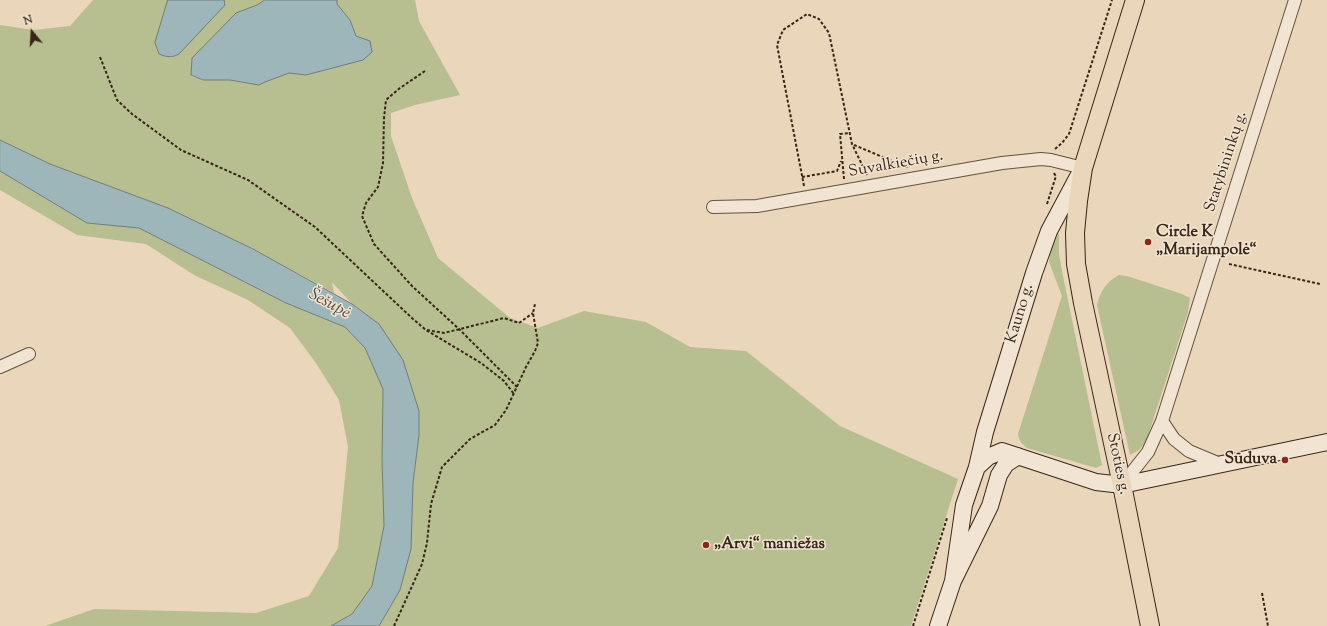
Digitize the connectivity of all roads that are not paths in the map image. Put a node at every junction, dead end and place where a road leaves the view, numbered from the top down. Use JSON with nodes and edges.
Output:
{"nodes":[{"id":1,"x":1136,"y":0,"type":"edge"},
{"id":2,"x":1295,"y":0,"type":"edge"},
{"id":3,"x":1083,"y":168,"type":"junction"},
{"id":4,"x":713,"y":206,"type":"dead end"},
{"id":5,"x":1082,"y":303,"type":"joint"},
{"id":6,"x":29,"y":354,"type":"dead end"},
{"id":7,"x":0,"y":367,"type":"edge"},
{"id":8,"x":1162,"y":421,"type":"junction"},
{"id":9,"x":1327,"y":442,"type":"edge"},
{"id":10,"x":1018,"y":456,"type":"junction"},
{"id":11,"x":1220,"y":464,"type":"junction"},
{"id":12,"x":976,"y":467,"type":"junction"},
{"id":13,"x":1122,"y":485,"type":"junction"},
{"id":14,"x":953,"y":580,"type":"junction"},
{"id":15,"x":938,"y":626,"type":"edge"},
{"id":16,"x":1150,"y":626,"type":"edge"}],
"edges":[{"from":1,"to":3,"type":"main road","name":"Kauno g."},
{"from":2,"to":8,"type":"street","name":"Statybininkų g."},
{"from":3,"to":4,"type":"street","name":"Suvalkiečių g."},
{"from":3,"to":5,"type":"main road","name":"Kauno g."},
{"from":3,"to":12,"type":"main road","name":"Kauno g."},
{"from":5,"to":13,"type":"main road","name":"Stoties g."},
{"from":6,"to":7,"type":"street"},
{"from":8,"to":11,"type":"street"},
{"from":8,"to":13,"type":"street","name":"Statybininkų g."},
{"from":9,"to":11,"type":"main road"},
{"from":10,"to":12,"type":"main road"},
{"from":10,"to":13,"type":"main road"},
{"from":10,"to":14,"type":"main road","name":"Kauno g."},
{"from":11,"to":13,"type":"main road"},
{"from":12,"to":14,"type":"main road","name":"Kauno g."},
{"from":13,"to":16,"type":"main road","name":"Stoties g."},
{"from":14,"to":15,"type":"main road","name":"Kauno g."}]}
